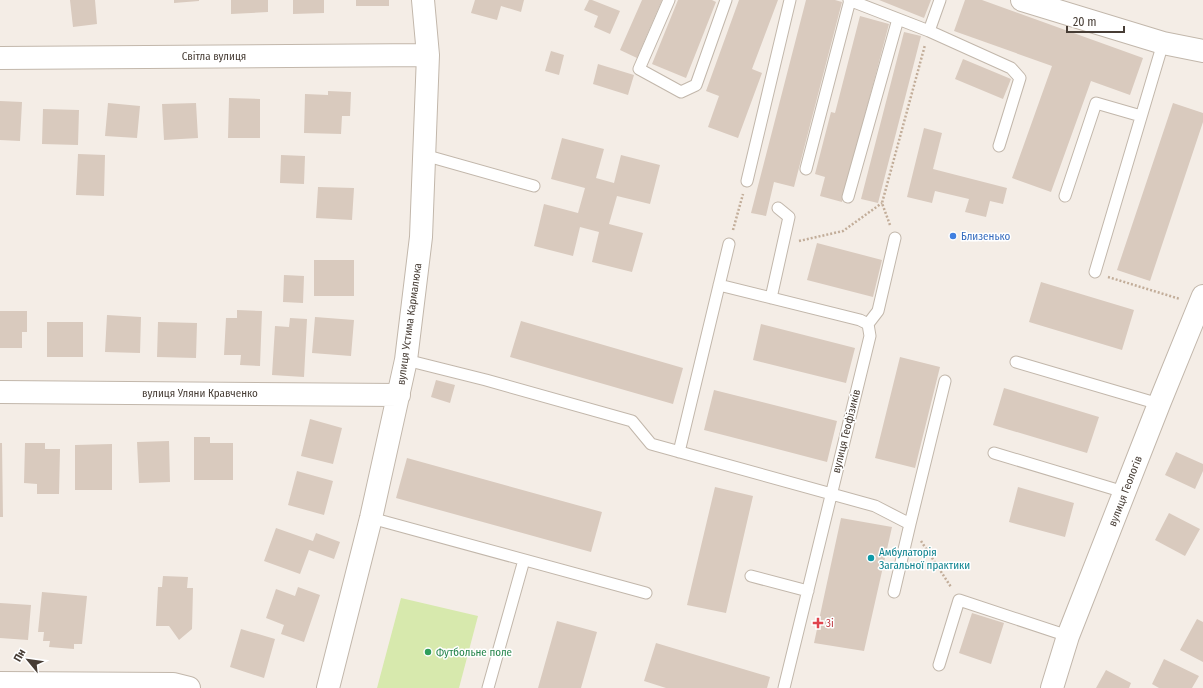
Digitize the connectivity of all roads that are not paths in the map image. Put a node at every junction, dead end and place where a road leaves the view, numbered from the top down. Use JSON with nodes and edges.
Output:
{"nodes":[{"id":1,"x":423,"y":0,"type":"edge"},
{"id":2,"x":669,"y":0,"type":"edge"},
{"id":3,"x":726,"y":0,"type":"edge"},
{"id":4,"x":790,"y":0,"type":"edge"},
{"id":5,"x":849,"y":0,"type":"edge"},
{"id":6,"x":940,"y":0,"type":"edge"},
{"id":7,"x":1022,"y":0,"type":"edge"},
{"id":8,"x":898,"y":19,"type":"junction"},
{"id":9,"x":929,"y":31,"type":"junction"},
{"id":10,"x":1163,"y":43,"type":"junction"},
{"id":11,"x":1203,"y":51,"type":"edge"},
{"id":12,"x":428,"y":55,"type":"junction"},
{"id":13,"x":0,"y":58,"type":"edge"},
{"id":14,"x":1141,"y":116,"type":"junction"},
{"id":15,"x":1000,"y":146,"type":"dead end"},
{"id":16,"x":424,"y":155,"type":"junction"},
{"id":17,"x":806,"y":169,"type":"dead end"},
{"id":18,"x":747,"y":181,"type":"road end"},
{"id":19,"x":534,"y":186,"type":"dead end"},
{"id":20,"x":1064,"y":196,"type":"dead end"},
{"id":21,"x":848,"y":197,"type":"dead end"},
{"id":22,"x":778,"y":208,"type":"dead end"},
{"id":23,"x":895,"y":238,"type":"road end"},
{"id":24,"x":729,"y":244,"type":"road end"},
{"id":25,"x":1095,"y":272,"type":"road end"},
{"id":26,"x":719,"y":285,"type":"junction"},
{"id":27,"x":771,"y":298,"type":"junction"},
{"id":28,"x":1201,"y":301,"type":"edge"},
{"id":29,"x":868,"y":324,"type":"junction"},
{"id":30,"x":406,"y":360,"type":"junction"},
{"id":31,"x":1016,"y":362,"type":"dead end"},
{"id":32,"x":945,"y":381,"type":"dead end"},
{"id":33,"x":0,"y":392,"type":"edge"},
{"id":34,"x":399,"y":395,"type":"junction"},
{"id":35,"x":1159,"y":404,"type":"junction"},
{"id":36,"x":679,"y":452,"type":"junction"},
{"id":37,"x":994,"y":452,"type":"dead end"},
{"id":38,"x":1124,"y":492,"type":"junction"},
{"id":39,"x":831,"y":495,"type":"junction"},
{"id":40,"x":371,"y":518,"type":"junction"},
{"id":41,"x":910,"y":524,"type":"junction"},
{"id":42,"x":524,"y":560,"type":"junction"},
{"id":43,"x":751,"y":576,"type":"dead end"},
{"id":44,"x":808,"y":591,"type":"junction"},
{"id":45,"x":894,"y":592,"type":"dead end"},
{"id":46,"x":646,"y":593,"type":"dead end"},
{"id":47,"x":1068,"y":636,"type":"junction"},
{"id":48,"x":939,"y":665,"type":"dead end"},
{"id":49,"x":0,"y":683,"type":"edge"},
{"id":50,"x":189,"y":688,"type":"edge"},
{"id":51,"x":328,"y":688,"type":"edge"},
{"id":52,"x":488,"y":688,"type":"edge"},
{"id":53,"x":784,"y":688,"type":"edge"},
{"id":54,"x":1052,"y":688,"type":"edge"}],
"edges":[{"from":1,"to":12,"type":"street","name":"вулиця Устима Кармалюка"},
{"from":2,"to":3,"type":"lane"},
{"from":4,"to":18,"type":"lane"},
{"from":5,"to":8,"type":"lane"},
{"from":5,"to":17,"type":"lane"},
{"from":6,"to":9,"type":"lane"},
{"from":7,"to":10,"type":"street"},
{"from":8,"to":9,"type":"lane"},
{"from":8,"to":21,"type":"lane"},
{"from":9,"to":15,"type":"lane"},
{"from":10,"to":11,"type":"street"},
{"from":10,"to":14,"type":"lane"},
{"from":12,"to":13,"type":"street","name":"Світла вулиця"},
{"from":12,"to":16,"type":"street","name":"вулиця Устима Кармалюка"},
{"from":14,"to":20,"type":"lane"},
{"from":14,"to":25,"type":"lane"},
{"from":16,"to":19,"type":"lane"},
{"from":16,"to":30,"type":"street","name":"вулиця Устима Кармалюка"},
{"from":22,"to":27,"type":"lane"},
{"from":23,"to":29,"type":"lane"},
{"from":24,"to":26,"type":"lane"},
{"from":26,"to":27,"type":"lane"},
{"from":26,"to":36,"type":"lane"},
{"from":27,"to":29,"type":"lane"},
{"from":28,"to":35,"type":"street","name":"вулиця Геологів"},
{"from":29,"to":39,"type":"lane","name":"вулиця Геофізиків"},
{"from":30,"to":34,"type":"street","name":"вулиця Устима Кармалюка"},
{"from":30,"to":36,"type":"lane"},
{"from":31,"to":35,"type":"lane"},
{"from":32,"to":41,"type":"lane"},
{"from":33,"to":34,"type":"street","name":"вулиця Уляни Кравченко"},
{"from":34,"to":40,"type":"street","name":"вулиця Устима Кармалюка"},
{"from":35,"to":38,"type":"street","name":"вулиця Геологів"},
{"from":36,"to":39,"type":"lane"},
{"from":37,"to":38,"type":"lane"},
{"from":38,"to":47,"type":"street","name":"вулиця Геологів"},
{"from":39,"to":41,"type":"lane"},
{"from":39,"to":44,"type":"lane","name":"вулиця Геофізиків"},
{"from":40,"to":42,"type":"lane"},
{"from":40,"to":51,"type":"street","name":"вулиця Устима Кармалюка"},
{"from":41,"to":45,"type":"lane"},
{"from":42,"to":46,"type":"lane"},
{"from":42,"to":52,"type":"lane"},
{"from":43,"to":44,"type":"lane"},
{"from":44,"to":53,"type":"lane","name":"вулиця Геофізиків"},
{"from":47,"to":48,"type":"lane"},
{"from":47,"to":54,"type":"street","name":"вулиця Геологів"},
{"from":49,"to":50,"type":"street"}]}
